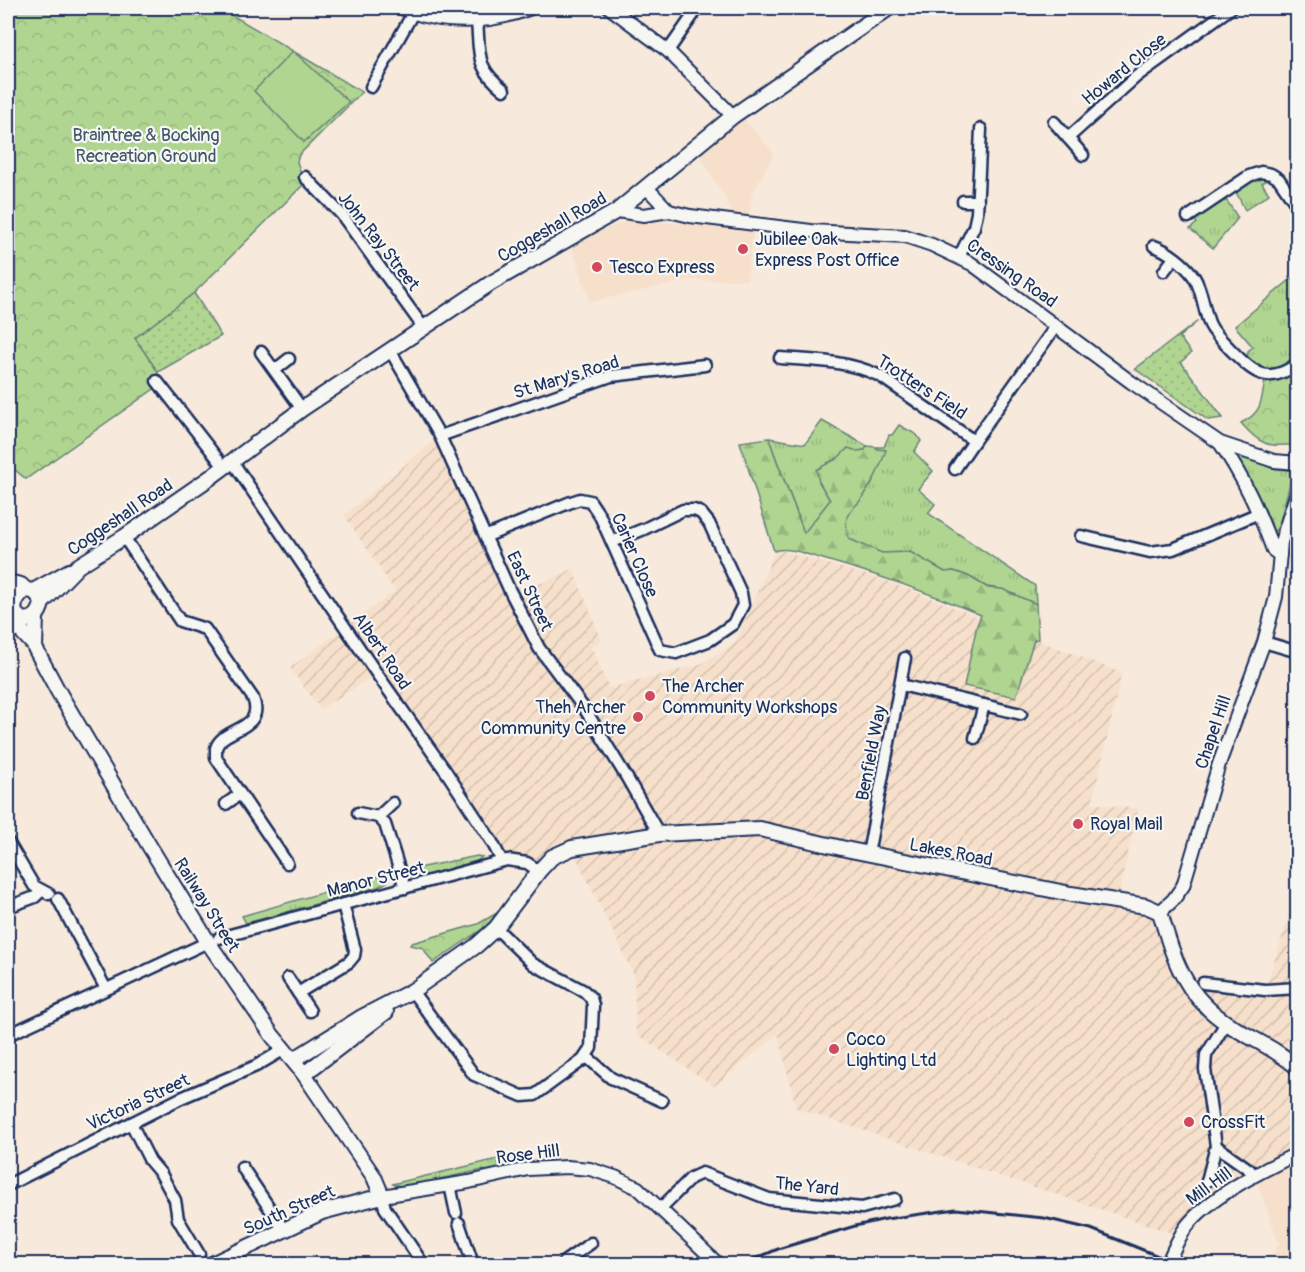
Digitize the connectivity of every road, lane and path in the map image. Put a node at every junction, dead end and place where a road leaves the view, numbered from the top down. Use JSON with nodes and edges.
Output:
{"nodes":[{"id":1,"x":531,"y":8,"type":"edge"},
{"id":2,"x":610,"y":8,"type":"edge"},
{"id":3,"x":699,"y":8,"type":"edge"},
{"id":4,"x":889,"y":8,"type":"edge"},
{"id":5,"x":1231,"y":8,"type":"edge"},
{"id":6,"x":408,"y":10,"type":"edge"},
{"id":7,"x":477,"y":21,"type":"junction"},
{"id":8,"x":668,"y":51,"type":"junction"},
{"id":9,"x":371,"y":87,"type":"dead end"},
{"id":10,"x":504,"y":90,"type":"dead end"},
{"id":11,"x":733,"y":116,"type":"junction"},
{"id":12,"x":1054,"y":122,"type":"dead end"},
{"id":13,"x":981,"y":129,"type":"dead end"},
{"id":14,"x":1068,"y":138,"type":"junction"},
{"id":15,"x":1083,"y":155,"type":"dead end"},
{"id":16,"x":305,"y":177,"type":"dead end"},
{"id":17,"x":646,"y":187,"type":"junction"},
{"id":18,"x":963,"y":201,"type":"dead end"},
{"id":19,"x":978,"y":201,"type":"junction"},
{"id":20,"x":1298,"y":207,"type":"edge"},
{"id":21,"x":617,"y":211,"type":"junction"},
{"id":22,"x":669,"y":211,"type":"junction"},
{"id":23,"x":1188,"y":217,"type":"dead end"},
{"id":24,"x":1154,"y":246,"type":"dead end"},
{"id":25,"x":959,"y":257,"type":"junction"},
{"id":26,"x":1174,"y":258,"type":"junction"},
{"id":27,"x":1164,"y":271,"type":"dead end"},
{"id":28,"x":1056,"y":326,"type":"junction"},
{"id":29,"x":423,"y":327,"type":"junction"},
{"id":30,"x":390,"y":350,"type":"junction"},
{"id":31,"x":261,"y":352,"type":"dead end"},
{"id":32,"x":780,"y":358,"type":"dead end"},
{"id":33,"x":289,"y":359,"type":"dead end"},
{"id":34,"x":1298,"y":363,"type":"edge"},
{"id":35,"x":705,"y":365,"type":"dead end"},
{"id":36,"x":275,"y":370,"type":"junction"},
{"id":37,"x":156,"y":381,"type":"dead end"},
{"id":38,"x":302,"y":409,"type":"junction"},
{"id":39,"x":440,"y":436,"type":"junction"},
{"id":40,"x":974,"y":441,"type":"junction"},
{"id":41,"x":1220,"y":443,"type":"junction"},
{"id":42,"x":1298,"y":463,"type":"edge"},
{"id":43,"x":228,"y":464,"type":"junction"},
{"id":44,"x":955,"y":469,"type":"dead end"},
{"id":45,"x":1298,"y":489,"type":"edge"},
{"id":46,"x":1259,"y":513,"type":"junction"},
{"id":47,"x":487,"y":536,"type":"junction"},
{"id":48,"x":1081,"y":536,"type":"dead end"},
{"id":49,"x":124,"y":537,"type":"junction"},
{"id":50,"x":612,"y":542,"type":"junction"},
{"id":51,"x":1280,"y":555,"type":"junction"},
{"id":52,"x":78,"y":566,"type":"junction"},
{"id":53,"x":8,"y":583,"type":"edge"},
{"id":54,"x":30,"y":591,"type":"junction"},
{"id":55,"x":8,"y":599,"type":"edge"},
{"id":56,"x":39,"y":610,"type":"junction"},
{"id":57,"x":14,"y":615,"type":"edge"},
{"id":58,"x":1264,"y":642,"type":"junction"},
{"id":59,"x":34,"y":645,"type":"junction"},
{"id":60,"x":1298,"y":652,"type":"edge"},
{"id":61,"x":905,"y":658,"type":"dead end"},
{"id":62,"x":901,"y":685,"type":"junction"},
{"id":63,"x":984,"y":705,"type":"junction"},
{"id":64,"x":1022,"y":714,"type":"dead end"},
{"id":65,"x":975,"y":738,"type":"dead end"},
{"id":66,"x":240,"y":794,"type":"junction"},
{"id":67,"x":393,"y":803,"type":"dead end"},
{"id":68,"x":226,"y":804,"type":"dead end"},
{"id":69,"x":358,"y":813,"type":"dead end"},
{"id":70,"x":378,"y":816,"type":"junction"},
{"id":71,"x":659,"y":834,"type":"junction"},
{"id":72,"x":8,"y":842,"type":"edge"},
{"id":73,"x":868,"y":854,"type":"junction"},
{"id":74,"x":502,"y":861,"type":"junction"},
{"id":75,"x":287,"y":863,"type":"dead end"},
{"id":76,"x":539,"y":871,"type":"junction"},
{"id":77,"x":405,"y":888,"type":"junction"},
{"id":78,"x":49,"y":895,"type":"junction"},
{"id":79,"x":343,"y":904,"type":"junction"},
{"id":80,"x":8,"y":907,"type":"edge"},
{"id":81,"x":1160,"y":912,"type":"junction"},
{"id":82,"x":495,"y":928,"type":"junction"},
{"id":83,"x":213,"y":940,"type":"junction"},
{"id":84,"x":288,"y":978,"type":"dead end"},
{"id":85,"x":1203,"y":983,"type":"dead end"},
{"id":86,"x":1298,"y":988,"type":"edge"},
{"id":87,"x":106,"y":989,"type":"junction"},
{"id":88,"x":412,"y":991,"type":"junction"},
{"id":89,"x":298,"y":993,"type":"junction"},
{"id":90,"x":395,"y":1001,"type":"junction"},
{"id":91,"x":310,"y":1011,"type":"dead end"},
{"id":92,"x":1226,"y":1023,"type":"junction"},
{"id":93,"x":8,"y":1035,"type":"edge"},
{"id":94,"x":288,"y":1055,"type":"junction"},
{"id":95,"x":586,"y":1057,"type":"junction"},
{"id":96,"x":1294,"y":1063,"type":"edge"},
{"id":97,"x":304,"y":1074,"type":"junction"},
{"id":98,"x":662,"y":1101,"type":"dead end"},
{"id":99,"x":131,"y":1123,"type":"junction"},
{"id":100,"x":1216,"y":1146,"type":"junction"},
{"id":101,"x":1295,"y":1153,"type":"edge"},
{"id":102,"x":242,"y":1167,"type":"dead end"},
{"id":103,"x":1250,"y":1170,"type":"dead end"},
{"id":104,"x":1207,"y":1181,"type":"dead end"},
{"id":105,"x":8,"y":1185,"type":"edge"},
{"id":106,"x":450,"y":1185,"type":"junction"},
{"id":107,"x":382,"y":1196,"type":"junction"},
{"id":108,"x":895,"y":1199,"type":"dead end"},
{"id":109,"x":661,"y":1208,"type":"junction"},
{"id":110,"x":284,"y":1230,"type":"junction"},
{"id":111,"x":591,"y":1243,"type":"dead end"},
{"id":112,"x":199,"y":1254,"type":"dead end"},
{"id":113,"x":212,"y":1264,"type":"edge"},
{"id":114,"x":423,"y":1264,"type":"edge"},
{"id":115,"x":473,"y":1264,"type":"edge"},
{"id":116,"x":565,"y":1264,"type":"edge"},
{"id":117,"x":718,"y":1264,"type":"edge"},
{"id":118,"x":1167,"y":1264,"type":"edge"}],
"edges":[{"from":1,"to":7,"type":"street"},
{"from":2,"to":8,"type":"street"},
{"from":3,"to":8,"type":"street"},
{"from":4,"to":11,"type":"main road","name":"Coggeshall Road"},
{"from":5,"to":14,"type":"street","name":"Howard Close"},
{"from":6,"to":7,"type":"street"},
{"from":6,"to":9,"type":"street"},
{"from":7,"to":10,"type":"street"},
{"from":8,"to":11,"type":"street"},
{"from":11,"to":17,"type":"main road","name":"Coggeshall Road"},
{"from":12,"to":14,"type":"street"},
{"from":13,"to":19,"type":"street"},
{"from":14,"to":15,"type":"street"},
{"from":16,"to":29,"type":"street","name":"John Ray Street"},
{"from":17,"to":21,"type":"main road","name":"Coggeshall Road"},
{"from":17,"to":22,"type":"street"},
{"from":18,"to":19,"type":"street"},
{"from":19,"to":25,"type":"street"},
{"from":20,"to":23,"type":"street"},
{"from":21,"to":22,"type":"street","name":"Cressing Road"},
{"from":21,"to":29,"type":"main road","name":"Coggeshall Road"},
{"from":22,"to":25,"type":"street","name":"Cressing Road"},
{"from":24,"to":26,"type":"street"},
{"from":25,"to":28,"type":"street","name":"Cressing Road"},
{"from":26,"to":27,"type":"street"},
{"from":26,"to":34,"type":"street"},
{"from":28,"to":40,"type":"street","name":"Trotters Field"},
{"from":28,"to":41,"type":"street","name":"Cressing Road"},
{"from":29,"to":30,"type":"main road","name":"Coggeshall Road"},
{"from":30,"to":38,"type":"main road","name":"Coggeshall Road"},
{"from":30,"to":39,"type":"street","name":"East Street"},
{"from":31,"to":36,"type":"street"},
{"from":32,"to":40,"type":"street","name":"Trotters Field"},
{"from":33,"to":36,"type":"street"},
{"from":35,"to":39,"type":"street","name":"St Mary's Road"},
{"from":36,"to":38,"type":"street"},
{"from":37,"to":43,"type":"street"},
{"from":38,"to":43,"type":"main road","name":"Coggeshall Road"},
{"from":39,"to":47,"type":"street","name":"East Street"},
{"from":40,"to":44,"type":"street"},
{"from":41,"to":42,"type":"street","name":"Cressing Road"},
{"from":41,"to":46,"type":"street"},
{"from":43,"to":49,"type":"main road","name":"Coggeshall Road"},
{"from":43,"to":74,"type":"street","name":"Albert Road"},
{"from":45,"to":51,"type":"street","name":"Chapel Hill"},
{"from":46,"to":48,"type":"street"},
{"from":46,"to":51,"type":"street"},
{"from":47,"to":50,"type":"street","name":"Carier Close"},
{"from":47,"to":71,"type":"street","name":"East Street"},
{"from":49,"to":52,"type":"main road","name":"Coggeshall Road"},
{"from":49,"to":66,"type":"street"},
{"from":50,"to":50,"type":"street","name":"Carier Close"},
{"from":51,"to":58,"type":"street","name":"Chapel Hill"},
{"from":52,"to":54,"type":"main road"},
{"from":52,"to":56,"type":"main road","name":"Coggeshall Road"},
{"from":53,"to":54,"type":"main road"},
{"from":53,"to":55,"type":"main road"},
{"from":54,"to":56,"type":"main road"},
{"from":54,"to":57,"type":"main road"},
{"from":56,"to":57,"type":"main road"},
{"from":56,"to":59,"type":"main road"},
{"from":57,"to":59,"type":"main road","name":"Railway Street"},
{"from":58,"to":60,"type":"street"},
{"from":58,"to":81,"type":"street","name":"Chapel Hill"},
{"from":59,"to":83,"type":"main road","name":"Railway Street"},
{"from":61,"to":62,"type":"street","name":"Benfield Way"},
{"from":62,"to":63,"type":"street"},
{"from":62,"to":73,"type":"street","name":"Benfield Way"},
{"from":63,"to":64,"type":"street"},
{"from":63,"to":65,"type":"street"},
{"from":66,"to":68,"type":"street"},
{"from":66,"to":75,"type":"street"},
{"from":67,"to":70,"type":"street"},
{"from":69,"to":70,"type":"street"},
{"from":70,"to":77,"type":"street"},
{"from":71,"to":73,"type":"main road","name":"Lakes Road"},
{"from":71,"to":76,"type":"main road","name":"Lakes Road"},
{"from":72,"to":78,"type":"street"},
{"from":73,"to":81,"type":"main road","name":"Lakes Road"},
{"from":74,"to":76,"type":"street","name":"Manor Street"},
{"from":74,"to":77,"type":"street","name":"Manor Street"},
{"from":76,"to":82,"type":"main road","name":"Lakes Road"},
{"from":77,"to":79,"type":"street","name":"Manor Street"},
{"from":78,"to":80,"type":"street"},
{"from":78,"to":87,"type":"street"},
{"from":79,"to":83,"type":"street","name":"Manor Street"},
{"from":79,"to":89,"type":"street"},
{"from":81,"to":92,"type":"main road"},
{"from":82,"to":88,"type":"main road","name":"Lakes Road"},
{"from":82,"to":95,"type":"street"},
{"from":83,"to":87,"type":"street","name":"Manor Street"},
{"from":83,"to":94,"type":"main road","name":"Railway Street"},
{"from":84,"to":89,"type":"street"},
{"from":85,"to":86,"type":"street"},
{"from":87,"to":93,"type":"street","name":"Manor Street"},
{"from":88,"to":90,"type":"main road","name":"Lakes Road"},
{"from":88,"to":95,"type":"street"},
{"from":89,"to":91,"type":"street"},
{"from":90,"to":94,"type":"main road"},
{"from":90,"to":97,"type":"main road"},
{"from":92,"to":96,"type":"main road"},
{"from":92,"to":100,"type":"street"},
{"from":94,"to":97,"type":"main road","name":"Railway Street"},
{"from":94,"to":99,"type":"street","name":"Victoria Street"},
{"from":95,"to":98,"type":"street"},
{"from":97,"to":107,"type":"main road","name":"Railway Street"},
{"from":99,"to":105,"type":"street","name":"Victoria Street"},
{"from":99,"to":112,"type":"street"},
{"from":100,"to":103,"type":"street"},
{"from":100,"to":104,"type":"street"},
{"from":101,"to":118,"type":"street","name":"Mill Hill"},
{"from":102,"to":110,"type":"street"},
{"from":106,"to":107,"type":"street","name":"Rose Hill"},
{"from":106,"to":109,"type":"street","name":"Rose Hill"},
{"from":106,"to":115,"type":"street"},
{"from":107,"to":110,"type":"main road","name":"South Street"},
{"from":107,"to":114,"type":"street"},
{"from":108,"to":109,"type":"street","name":"The Yard"},
{"from":109,"to":117,"type":"street","name":"Rose Hill"},
{"from":110,"to":113,"type":"main road","name":"South Street"},
{"from":111,"to":116,"type":"street"}]}
